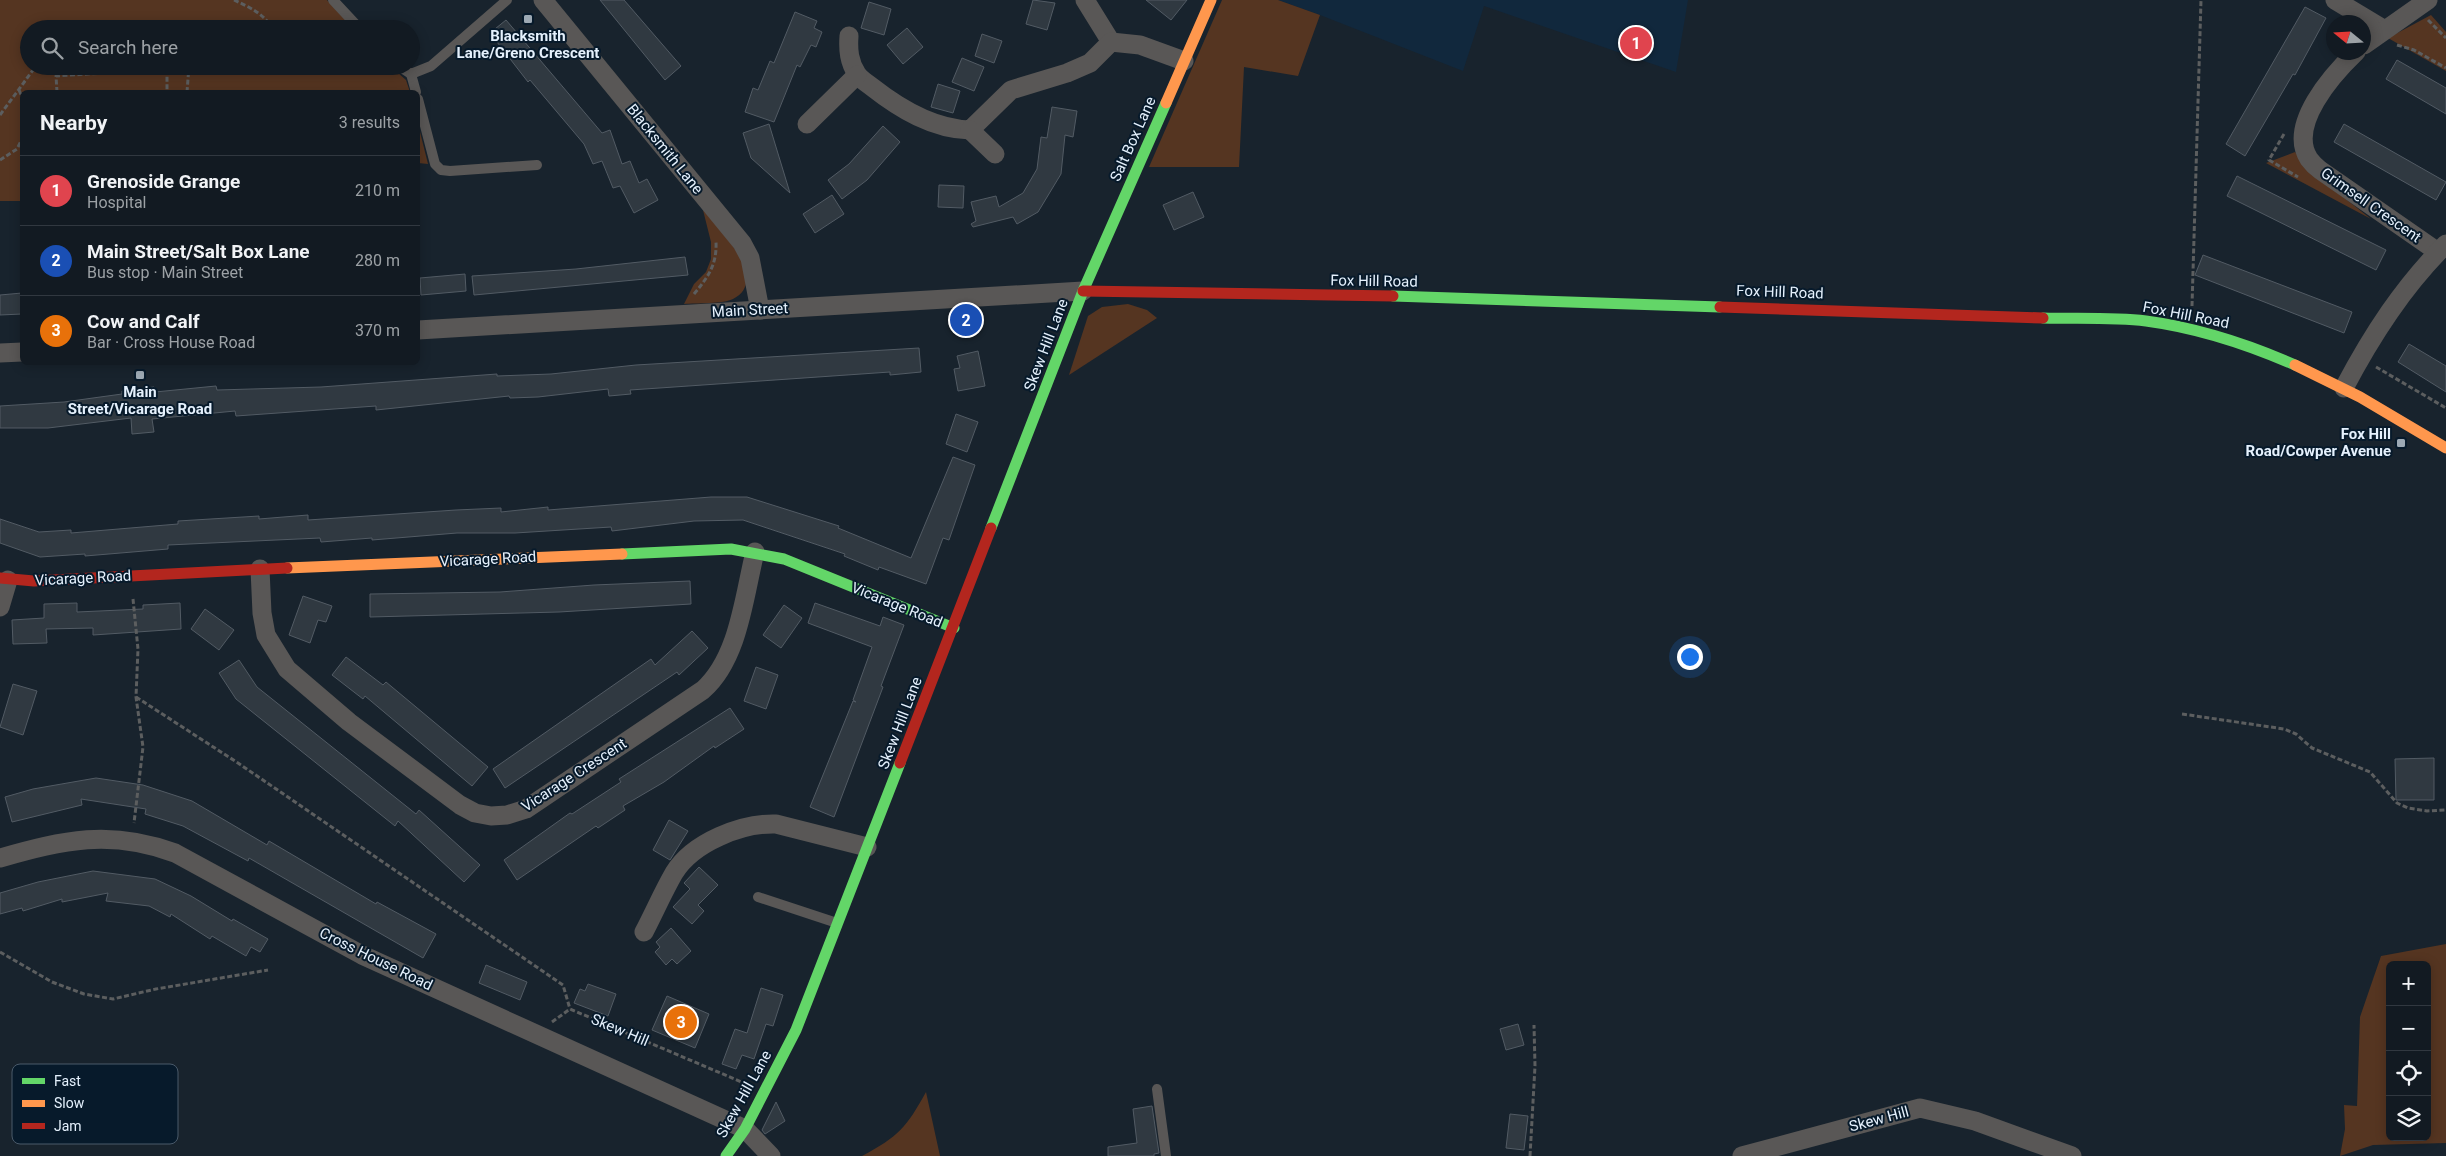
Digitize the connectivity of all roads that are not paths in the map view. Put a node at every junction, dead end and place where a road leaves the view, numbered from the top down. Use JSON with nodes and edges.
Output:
{"nodes":[{"id":1,"x":333,"y":0,"type":"edge"},
{"id":2,"x":507,"y":0,"type":"edge"},
{"id":3,"x":543,"y":0,"type":"edge"},
{"id":4,"x":1085,"y":0,"type":"edge"},
{"id":5,"x":1211,"y":0,"type":"edge"},
{"id":6,"x":2335,"y":0,"type":"edge"},
{"id":7,"x":2428,"y":0,"type":"edge"},
{"id":8,"x":352,"y":20,"type":"edge"},
{"id":9,"x":849,"y":36,"type":"dead end"},
{"id":10,"x":2372,"y":38,"type":"edge"},
{"id":11,"x":1111,"y":42,"type":"junction"},
{"id":12,"x":2348,"y":60,"type":"edge"},
{"id":13,"x":1184,"y":61,"type":"junction"},
{"id":14,"x":420,"y":70,"type":"edge"},
{"id":15,"x":411,"y":75,"type":"edge"},
{"id":16,"x":857,"y":75,"type":"junction"},
{"id":17,"x":415,"y":90,"type":"edge"},
{"id":18,"x":420,"y":107,"type":"edge"},
{"id":19,"x":807,"y":124,"type":"dead end"},
{"id":20,"x":970,"y":130,"type":"junction"},
{"id":21,"x":995,"y":154,"type":"dead end"},
{"id":22,"x":538,"y":165,"type":"dead end"},
{"id":23,"x":2442,"y":248,"type":"edge"},
{"id":24,"x":1083,"y":291,"type":"junction"},
{"id":25,"x":760,"y":310,"type":"junction"},
{"id":26,"x":420,"y":330,"type":"edge"},
{"id":27,"x":20,"y":352,"type":"edge"},
{"id":28,"x":0,"y":354,"type":"edge"},
{"id":29,"x":2344,"y":388,"type":"junction"},
{"id":30,"x":2446,"y":448,"type":"edge"},
{"id":31,"x":755,"y":552,"type":"junction"},
{"id":32,"x":260,"y":568,"type":"junction"},
{"id":33,"x":4,"y":579,"type":"edge"},
{"id":34,"x":0,"y":607,"type":"edge"},
{"id":35,"x":954,"y":628,"type":"junction"},
{"id":36,"x":867,"y":847,"type":"junction"},
{"id":37,"x":0,"y":858,"type":"edge"},
{"id":38,"x":758,"y":897,"type":"dead end"},
{"id":39,"x":838,"y":923,"type":"junction"},
{"id":40,"x":644,"y":932,"type":"dead end"},
{"id":41,"x":1157,"y":1089,"type":"dead end"},
{"id":42,"x":744,"y":1129,"type":"junction"},
{"id":43,"x":726,"y":1156,"type":"edge"},
{"id":44,"x":771,"y":1156,"type":"edge"},
{"id":45,"x":1166,"y":1156,"type":"edge"},
{"id":46,"x":1742,"y":1156,"type":"edge"},
{"id":47,"x":2072,"y":1156,"type":"edge"}],
"edges":[{"from":1,"to":8,"type":"lane"},
{"from":2,"to":14,"type":"lane"},
{"from":3,"to":25,"type":"street","name":"Blacksmith Lane"},
{"from":4,"to":11,"type":"street"},
{"from":5,"to":13,"type":"street","name":"Salt Box Lane"},
{"from":6,"to":10,"type":"street"},
{"from":7,"to":10,"type":"street"},
{"from":9,"to":16,"type":"street"},
{"from":11,"to":13,"type":"street"},
{"from":11,"to":20,"type":"street"},
{"from":12,"to":23,"type":"street","name":"Grimsell Crescent"},
{"from":13,"to":24,"type":"street","name":"Salt Box Lane"},
{"from":15,"to":17,"type":"lane"},
{"from":16,"to":19,"type":"street"},
{"from":16,"to":20,"type":"street"},
{"from":18,"to":22,"type":"lane"},
{"from":20,"to":21,"type":"street"},
{"from":23,"to":29,"type":"street"},
{"from":24,"to":25,"type":"street","name":"Main Street"},
{"from":24,"to":29,"type":"street","name":"Fox Hill Road"},
{"from":24,"to":35,"type":"street","name":"Skew Hill Lane"},
{"from":25,"to":26,"type":"street","name":"Main Street"},
{"from":27,"to":28,"type":"street"},
{"from":29,"to":30,"type":"street","name":"Fox Hill Road"},
{"from":31,"to":32,"type":"street","name":"Vicarage Road"},
{"from":31,"to":32,"type":"street","name":"Vicarage Crescent"},
{"from":31,"to":35,"type":"street","name":"Vicarage Road"},
{"from":32,"to":33,"type":"street","name":"Vicarage Road"},
{"from":33,"to":34,"type":"street","name":"Vicarage Road"},
{"from":35,"to":36,"type":"street","name":"Skew Hill Lane"},
{"from":36,"to":39,"type":"street","name":"Skew Hill Lane"},
{"from":36,"to":40,"type":"street"},
{"from":37,"to":42,"type":"street","name":"Cross House Road"},
{"from":38,"to":39,"type":"lane"},
{"from":39,"to":42,"type":"street","name":"Skew Hill Lane"},
{"from":41,"to":45,"type":"lane"},
{"from":42,"to":43,"type":"street","name":"Skew Hill Lane"},
{"from":42,"to":44,"type":"street"},
{"from":46,"to":47,"type":"street","name":"Skew Hill"}]}
